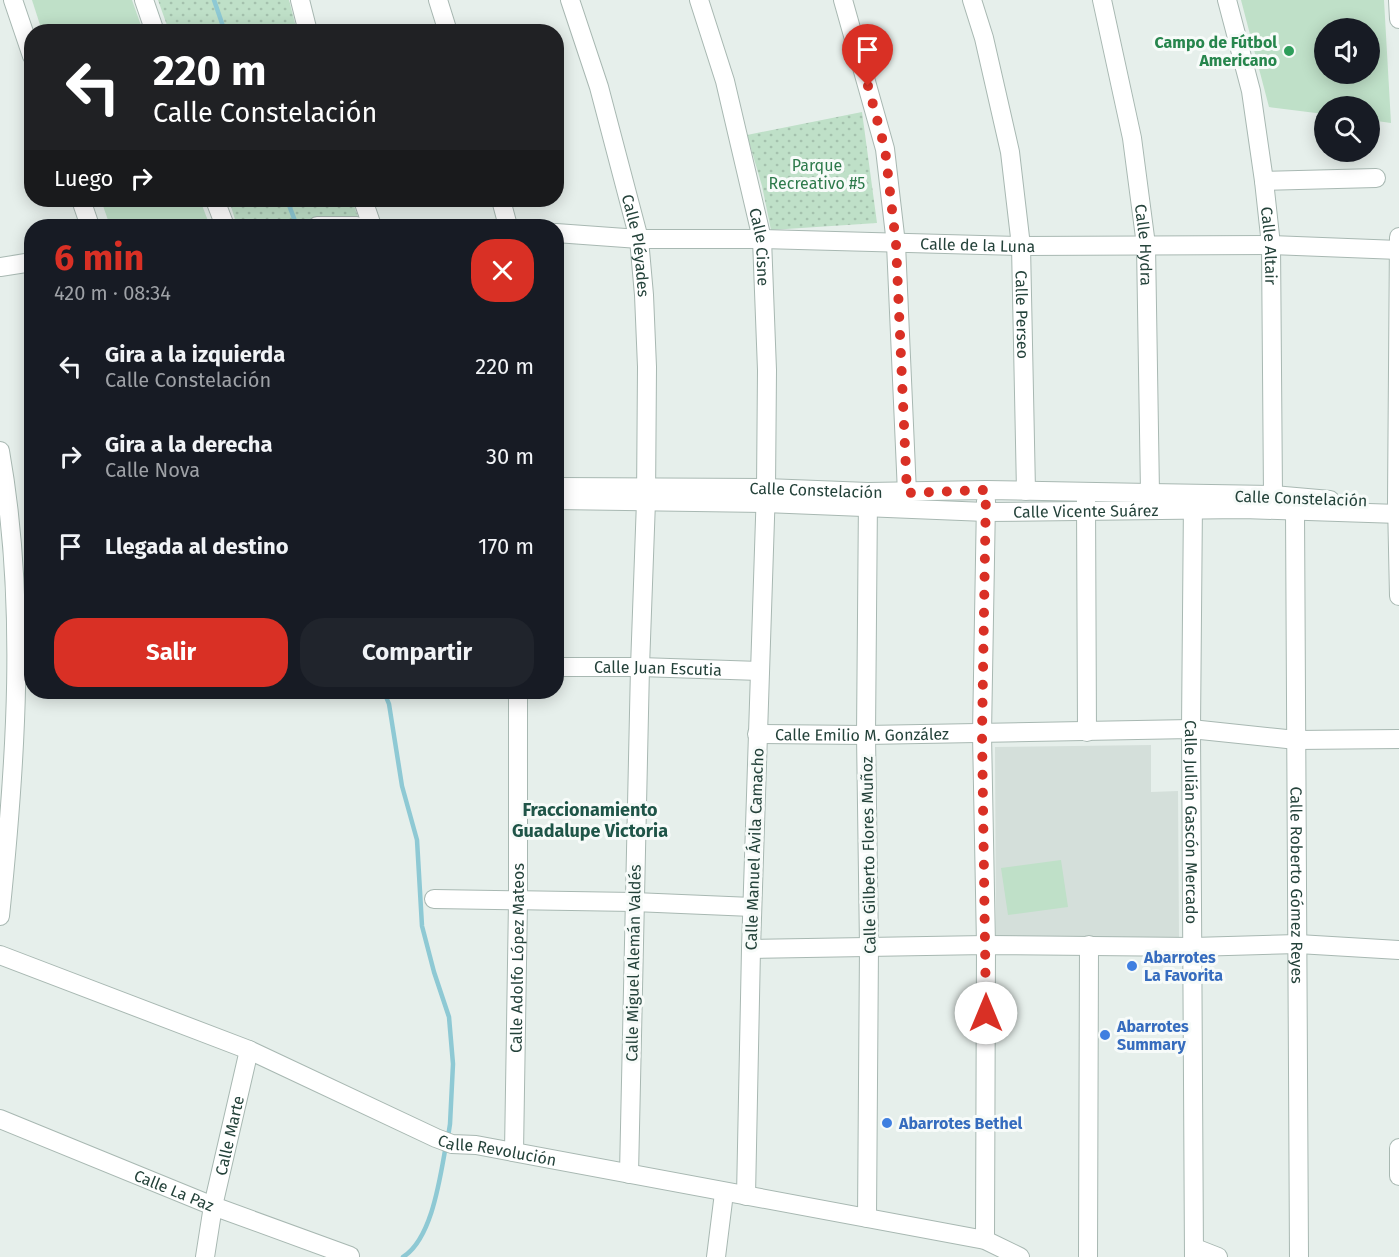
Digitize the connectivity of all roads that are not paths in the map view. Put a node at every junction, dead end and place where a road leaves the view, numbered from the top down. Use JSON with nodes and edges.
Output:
{"nodes":[{"id":1,"x":13,"y":0,"type":"edge"},
{"id":2,"x":144,"y":0,"type":"edge"},
{"id":3,"x":300,"y":0,"type":"edge"},
{"id":4,"x":438,"y":0,"type":"edge"},
{"id":5,"x":570,"y":0,"type":"edge"},
{"id":6,"x":699,"y":0,"type":"edge"},
{"id":7,"x":843,"y":0,"type":"edge"},
{"id":8,"x":972,"y":0,"type":"edge"},
{"id":9,"x":1102,"y":0,"type":"edge"},
{"id":10,"x":1227,"y":0,"type":"edge"},
{"id":11,"x":1398,"y":0,"type":"edge"},
{"id":12,"x":1399,"y":19,"type":"edge"},
{"id":13,"x":152,"y":24,"type":"edge"},
{"id":14,"x":306,"y":24,"type":"edge"},
{"id":15,"x":446,"y":24,"type":"edge"},
{"id":16,"x":24,"y":32,"type":"edge"},
{"id":17,"x":1376,"y":178,"type":"dead end"},
{"id":18,"x":1264,"y":181,"type":"junction"},
{"id":19,"x":564,"y":234,"type":"edge"},
{"id":20,"x":1399,"y":237,"type":"edge"},
{"id":21,"x":639,"y":239,"type":"junction"},
{"id":22,"x":762,"y":239,"type":"junction"},
{"id":23,"x":896,"y":244,"type":"junction"},
{"id":24,"x":1146,"y":245,"type":"junction"},
{"id":25,"x":1271,"y":245,"type":"junction"},
{"id":26,"x":1022,"y":246,"type":"junction"},
{"id":27,"x":1399,"y":250,"type":"edge"},
{"id":28,"x":24,"y":263,"type":"edge"},
{"id":29,"x":0,"y":267,"type":"edge"},
{"id":30,"x":0,"y":451,"type":"edge"},
{"id":31,"x":564,"y":488,"type":"edge"},
{"id":32,"x":986,"y":490,"type":"junction"},
{"id":33,"x":1026,"y":491,"type":"junction"},
{"id":34,"x":907,"y":493,"type":"junction"},
{"id":35,"x":1150,"y":493,"type":"junction"},
{"id":36,"x":645,"y":495,"type":"junction"},
{"id":37,"x":766,"y":495,"type":"junction"},
{"id":38,"x":1273,"y":495,"type":"junction"},
{"id":39,"x":564,"y":500,"type":"edge"},
{"id":40,"x":868,"y":500,"type":"junction"},
{"id":41,"x":1086,"y":501,"type":"junction"},
{"id":42,"x":1193,"y":502,"type":"junction"},
{"id":43,"x":1243,"y":502,"type":"junction"},
{"id":44,"x":1306,"y":507,"type":"junction"},
{"id":45,"x":1398,"y":510,"type":"edge"},
{"id":46,"x":986,"y":512,"type":"junction"},
{"id":47,"x":1399,"y":596,"type":"edge"},
{"id":48,"x":564,"y":667,"type":"edge"},
{"id":49,"x":640,"y":667,"type":"junction"},
{"id":50,"x":760,"y":671,"type":"junction"},
{"id":51,"x":518,"y":699,"type":"edge"},
{"id":52,"x":1191,"y":729,"type":"junction"},
{"id":53,"x":1087,"y":732,"type":"junction"},
{"id":54,"x":757,"y":734,"type":"junction"},
{"id":55,"x":982,"y":734,"type":"junction"},
{"id":56,"x":866,"y":735,"type":"junction"},
{"id":57,"x":1399,"y":739,"type":"edge"},
{"id":58,"x":1296,"y":740,"type":"junction"},
{"id":59,"x":434,"y":898,"type":"dead end"},
{"id":60,"x":518,"y":901,"type":"junction"},
{"id":61,"x":634,"y":902,"type":"junction"},
{"id":62,"x":752,"y":907,"type":"junction"},
{"id":63,"x":0,"y":916,"type":"edge"},
{"id":64,"x":1298,"y":944,"type":"junction"},
{"id":65,"x":986,"y":945,"type":"junction"},
{"id":66,"x":1089,"y":945,"type":"junction"},
{"id":67,"x":869,"y":946,"type":"junction"},
{"id":68,"x":1193,"y":947,"type":"junction"},
{"id":69,"x":751,"y":949,"type":"junction"},
{"id":70,"x":1399,"y":950,"type":"edge"},
{"id":71,"x":0,"y":955,"type":"edge"},
{"id":72,"x":249,"y":1050,"type":"junction"},
{"id":73,"x":0,"y":1119,"type":"edge"},
{"id":74,"x":1399,"y":1148,"type":"edge"},
{"id":75,"x":514,"y":1152,"type":"junction"},
{"id":76,"x":1399,"y":1153,"type":"edge"},
{"id":77,"x":629,"y":1174,"type":"junction"},
{"id":78,"x":1399,"y":1176,"type":"edge"},
{"id":79,"x":724,"y":1193,"type":"junction"},
{"id":80,"x":746,"y":1196,"type":"junction"},
{"id":81,"x":213,"y":1206,"type":"junction"},
{"id":82,"x":867,"y":1218,"type":"junction"},
{"id":83,"x":985,"y":1240,"type":"junction"},
{"id":84,"x":1195,"y":1253,"type":"edge"},
{"id":85,"x":1011,"y":1255,"type":"edge"},
{"id":86,"x":350,"y":1256,"type":"edge"},
{"id":87,"x":205,"y":1257,"type":"edge"},
{"id":88,"x":716,"y":1257,"type":"edge"},
{"id":89,"x":1088,"y":1257,"type":"edge"},
{"id":90,"x":1218,"y":1257,"type":"edge"},
{"id":91,"x":1299,"y":1257,"type":"edge"}],
"edges":[{"from":1,"to":16,"type":"street"},
{"from":2,"to":13,"type":"street"},
{"from":3,"to":14,"type":"street"},
{"from":4,"to":15,"type":"street"},
{"from":5,"to":21,"type":"street","name":"Calle Pléyades"},
{"from":6,"to":22,"type":"street","name":"Calle Cisne"},
{"from":7,"to":23,"type":"street"},
{"from":8,"to":26,"type":"street","name":"Calle Perseo"},
{"from":9,"to":24,"type":"street","name":"Calle Hydra"},
{"from":10,"to":18,"type":"street","name":"Calle Altair"},
{"from":11,"to":12,"type":"street"},
{"from":17,"to":18,"type":"street"},
{"from":18,"to":25,"type":"street","name":"Calle Altair"},
{"from":19,"to":21,"type":"street","name":"Calle de la Luna"},
{"from":20,"to":27,"type":"street"},
{"from":21,"to":22,"type":"street","name":"Calle de la Luna"},
{"from":21,"to":36,"type":"street","name":"Calle Pléyades"},
{"from":22,"to":23,"type":"street","name":"Calle de la Luna"},
{"from":22,"to":37,"type":"street","name":"Calle Cisne"},
{"from":23,"to":26,"type":"street","name":"Calle de la Luna"},
{"from":23,"to":34,"type":"street"},
{"from":24,"to":25,"type":"street","name":"Calle de la Luna"},
{"from":24,"to":26,"type":"street","name":"Calle de la Luna"},
{"from":24,"to":35,"type":"street","name":"Calle Hydra"},
{"from":25,"to":27,"type":"street","name":"Calle de la Luna"},
{"from":25,"to":38,"type":"street","name":"Calle Altair"},
{"from":26,"to":33,"type":"street","name":"Calle Perseo"},
{"from":27,"to":45,"type":"street"},
{"from":28,"to":29,"type":"street"},
{"from":30,"to":63,"type":"street"},
{"from":31,"to":36,"type":"street","name":"Calle Constelación"},
{"from":32,"to":33,"type":"street","name":"Calle Constelación"},
{"from":32,"to":34,"type":"street","name":"Calle Constelación"},
{"from":32,"to":46,"type":"street"},
{"from":33,"to":41,"type":"street","name":"Calle Constelación"},
{"from":34,"to":40,"type":"street","name":"Calle Constelación"},
{"from":35,"to":41,"type":"street","name":"Calle Constelación"},
{"from":35,"to":42,"type":"street","name":"Calle Constelación"},
{"from":36,"to":37,"type":"street","name":"Calle Constelación"},
{"from":36,"to":39,"type":"street"},
{"from":36,"to":49,"type":"street","name":"Calle Miguel Alemán Valdés"},
{"from":37,"to":40,"type":"street","name":"Calle Constelación"},
{"from":37,"to":50,"type":"street","name":"Calle Manuel Ávila Camacho"},
{"from":38,"to":43,"type":"street","name":"Calle Constelación"},
{"from":38,"to":44,"type":"street","name":"Calle Constelación"},
{"from":40,"to":46,"type":"street","name":"Calle Vicente Suárez"},
{"from":40,"to":56,"type":"street","name":"Calle Gilberto Flores Muñoz"},
{"from":41,"to":42,"type":"street","name":"Calle Vicente Suárez"},
{"from":41,"to":46,"type":"street","name":"Calle Vicente Suárez"},
{"from":41,"to":53,"type":"street"},
{"from":42,"to":43,"type":"street","name":"Calle Vicente Suárez"},
{"from":42,"to":52,"type":"street","name":"Calle Julián Gascón Mercado"},
{"from":43,"to":44,"type":"street","name":"Calle Vicente Suárez"},
{"from":44,"to":45,"type":"street","name":"Calle Vicente Suárez"},
{"from":44,"to":58,"type":"street","name":"Calle Roberto Gómez Reyes"},
{"from":45,"to":47,"type":"street"},
{"from":46,"to":55,"type":"street"},
{"from":48,"to":49,"type":"street","name":"Calle Juan Escutia"},
{"from":49,"to":50,"type":"street","name":"Calle Juan Escutia"},
{"from":49,"to":61,"type":"street","name":"Calle Miguel Alemán Valdés"},
{"from":50,"to":54,"type":"street","name":"Calle Manuel Ávila Camacho"},
{"from":51,"to":60,"type":"street","name":"Calle Adolfo López Mateos"},
{"from":52,"to":53,"type":"street","name":"Calle Emilio M. González"},
{"from":52,"to":58,"type":"street","name":"Calle Emilio M. González"},
{"from":52,"to":68,"type":"street","name":"Calle Julián Gascón Mercado"},
{"from":53,"to":55,"type":"street","name":"Calle Emilio M. González"},
{"from":54,"to":56,"type":"street","name":"Calle Emilio M. González"},
{"from":54,"to":62,"type":"street","name":"Calle Manuel Ávila Camacho"},
{"from":55,"to":56,"type":"street","name":"Calle Emilio M. González"},
{"from":55,"to":65,"type":"street"},
{"from":56,"to":67,"type":"street","name":"Calle Gilberto Flores Muñoz"},
{"from":57,"to":58,"type":"street","name":"Calle Emilio M. González"},
{"from":58,"to":64,"type":"street","name":"Calle Roberto Gómez Reyes"},
{"from":59,"to":60,"type":"street"},
{"from":60,"to":61,"type":"street"},
{"from":60,"to":75,"type":"street","name":"Calle Adolfo López Mateos"},
{"from":61,"to":62,"type":"street"},
{"from":61,"to":77,"type":"street","name":"Calle Miguel Alemán Valdés"},
{"from":62,"to":69,"type":"street","name":"Calle Manuel Ávila Camacho"},
{"from":64,"to":68,"type":"street"},
{"from":64,"to":70,"type":"street"},
{"from":64,"to":91,"type":"street","name":"Calle Roberto Gómez Reyes"},
{"from":65,"to":66,"type":"street"},
{"from":65,"to":67,"type":"street"},
{"from":65,"to":83,"type":"street"},
{"from":66,"to":68,"type":"street"},
{"from":66,"to":89,"type":"street"},
{"from":67,"to":69,"type":"street"},
{"from":67,"to":82,"type":"street","name":"Calle Gilberto Flores Muñoz"},
{"from":68,"to":84,"type":"street","name":"Calle Julián Gascón Mercado"},
{"from":69,"to":80,"type":"street","name":"Calle Manuel Ávila Camacho"},
{"from":71,"to":72,"type":"street","name":"Calle Revolución"},
{"from":72,"to":75,"type":"street","name":"Calle Revolución"},
{"from":72,"to":81,"type":"street","name":"Calle Marte"},
{"from":73,"to":81,"type":"street","name":"Calle La Paz"},
{"from":74,"to":76,"type":"street"},
{"from":75,"to":77,"type":"street","name":"Calle Revolución"},
{"from":76,"to":78,"type":"street"},
{"from":77,"to":79,"type":"street","name":"Calle Revolución"},
{"from":79,"to":80,"type":"street","name":"Calle Revolución"},
{"from":79,"to":88,"type":"street"},
{"from":80,"to":82,"type":"street","name":"Calle Revolución"},
{"from":81,"to":86,"type":"street","name":"Calle La Paz"},
{"from":81,"to":87,"type":"street","name":"Calle Marte"},
{"from":82,"to":83,"type":"street","name":"Calle Revolución"},
{"from":83,"to":85,"type":"street","name":"Calle Revolución"},
{"from":84,"to":90,"type":"street"}]}
